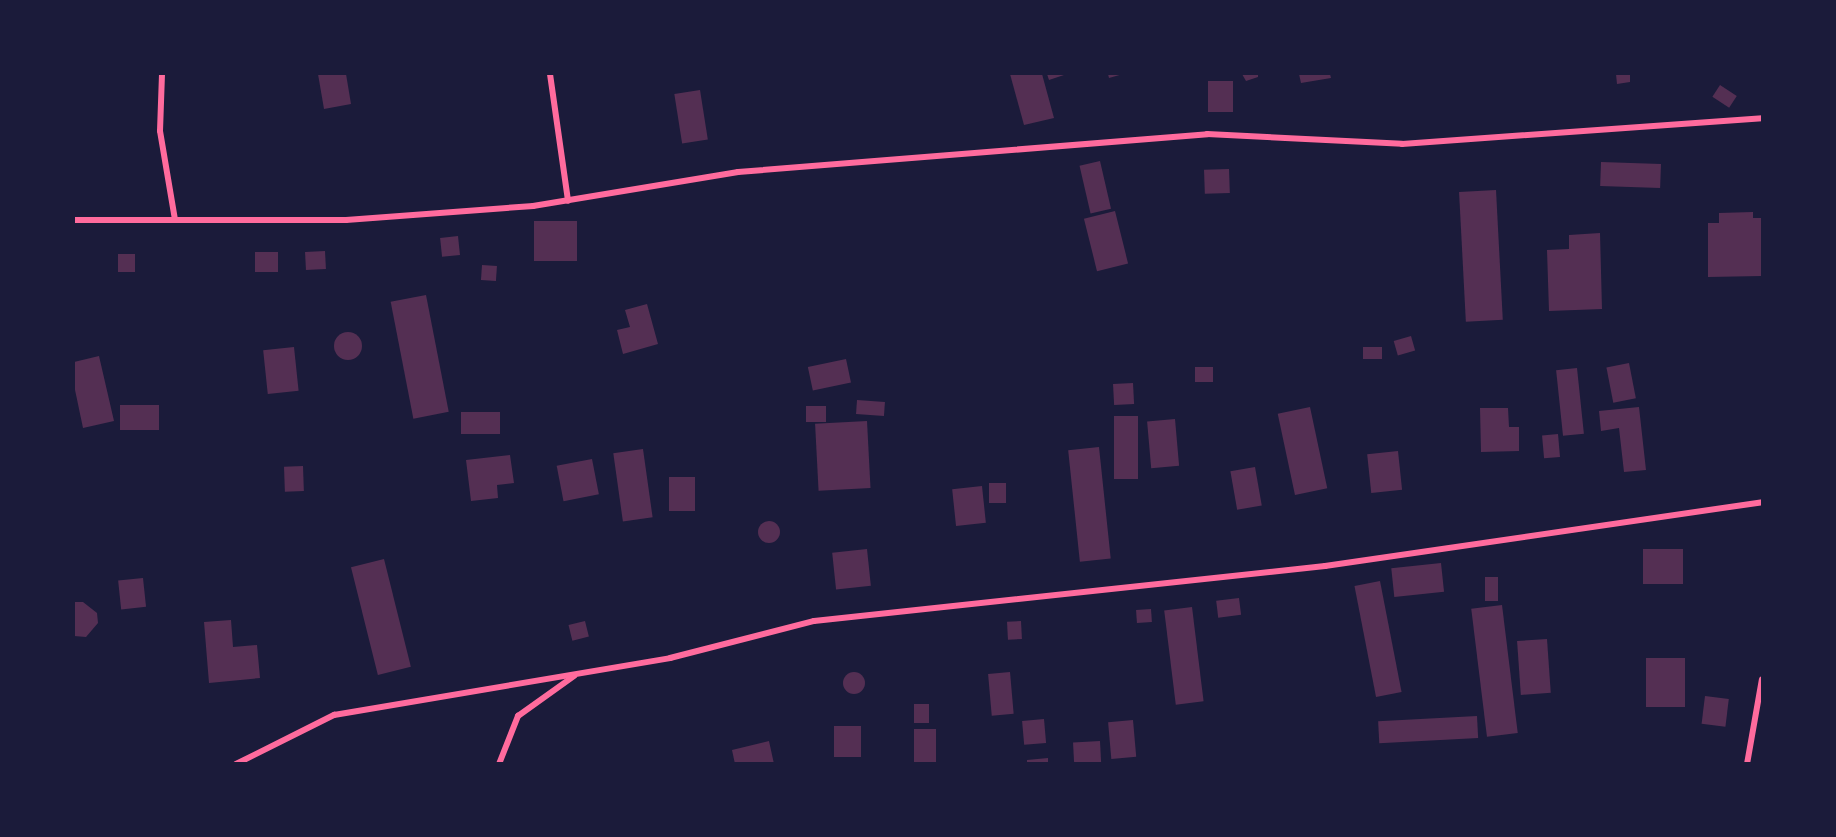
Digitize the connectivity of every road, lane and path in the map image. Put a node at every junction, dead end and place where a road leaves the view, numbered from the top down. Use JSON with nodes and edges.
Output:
{"nodes":[{"id":1,"x":162,"y":74,"type":"edge"},
{"id":2,"x":550,"y":74,"type":"edge"},
{"id":3,"x":1762,"y":118,"type":"edge"},
{"id":4,"x":568,"y":201,"type":"junction"},
{"id":5,"x":74,"y":220,"type":"edge"},
{"id":6,"x":175,"y":220,"type":"junction"},
{"id":7,"x":1762,"y":501,"type":"edge"},
{"id":8,"x":577,"y":674,"type":"junction"},
{"id":9,"x":1762,"y":679,"type":"edge"},
{"id":10,"x":236,"y":764,"type":"edge"},
{"id":11,"x":499,"y":764,"type":"edge"},
{"id":12,"x":1747,"y":764,"type":"edge"}],
"edges":[{"from":1,"to":6,"type":"street"},
{"from":2,"to":4,"type":"street"},
{"from":3,"to":4,"type":"street"},
{"from":4,"to":6,"type":"street"},
{"from":5,"to":6,"type":"street"},
{"from":7,"to":8,"type":"street"},
{"from":8,"to":10,"type":"street"},
{"from":8,"to":11,"type":"street"},
{"from":9,"to":12,"type":"street"}]}
